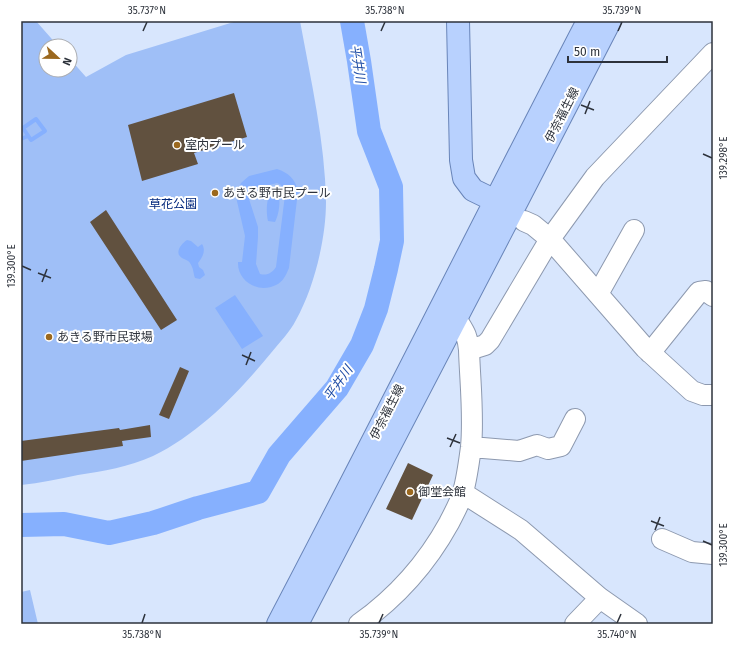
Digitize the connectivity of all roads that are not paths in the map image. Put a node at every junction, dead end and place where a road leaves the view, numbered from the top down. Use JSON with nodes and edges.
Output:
{"nodes":[{"id":1,"x":458,"y":21,"type":"edge"},
{"id":2,"x":588,"y":21,"type":"edge"},
{"id":3,"x":610,"y":21,"type":"edge"},
{"id":4,"x":713,"y":53,"type":"edge"},
{"id":5,"x":511,"y":210,"type":"junction"},
{"id":6,"x":634,"y":230,"type":"dead end"},
{"id":7,"x":550,"y":239,"type":"junction"},
{"id":8,"x":598,"y":294,"type":"junction"},
{"id":9,"x":713,"y":296,"type":"edge"},
{"id":10,"x":456,"y":318,"type":"junction"},
{"id":11,"x":469,"y":350,"type":"junction"},
{"id":12,"x":650,"y":353,"type":"junction"},
{"id":13,"x":713,"y":394,"type":"edge"},
{"id":14,"x":575,"y":418,"type":"dead end"},
{"id":15,"x":471,"y":447,"type":"junction"},
{"id":16,"x":463,"y":493,"type":"junction"},
{"id":17,"x":662,"y":539,"type":"dead end"},
{"id":18,"x":713,"y":554,"type":"edge"},
{"id":19,"x":600,"y":598,"type":"junction"},
{"id":20,"x":278,"y":624,"type":"edge"},
{"id":21,"x":297,"y":624,"type":"edge"},
{"id":22,"x":359,"y":624,"type":"edge"},
{"id":23,"x":575,"y":624,"type":"edge"},
{"id":24,"x":637,"y":624,"type":"edge"}],
"edges":[{"from":1,"to":5,"type":"main road"},
{"from":2,"to":5,"type":"main road","name":"伊奈福生線"},
{"from":3,"to":5,"type":"main road","name":"伊奈福生線"},
{"from":4,"to":7,"type":"street"},
{"from":5,"to":7,"type":"street"},
{"from":5,"to":10,"type":"main road","name":"伊奈福生線"},
{"from":5,"to":20,"type":"main road","name":"伊奈福生線"},
{"from":6,"to":8,"type":"street"},
{"from":7,"to":8,"type":"street"},
{"from":7,"to":11,"type":"street"},
{"from":8,"to":12,"type":"street"},
{"from":9,"to":12,"type":"street"},
{"from":10,"to":11,"type":"street"},
{"from":10,"to":21,"type":"main road","name":"伊奈福生線"},
{"from":11,"to":15,"type":"street"},
{"from":12,"to":13,"type":"street"},
{"from":14,"to":15,"type":"street"},
{"from":15,"to":16,"type":"street"},
{"from":16,"to":19,"type":"street"},
{"from":16,"to":22,"type":"street"},
{"from":17,"to":18,"type":"street"},
{"from":19,"to":23,"type":"street"},
{"from":19,"to":24,"type":"street"}]}
